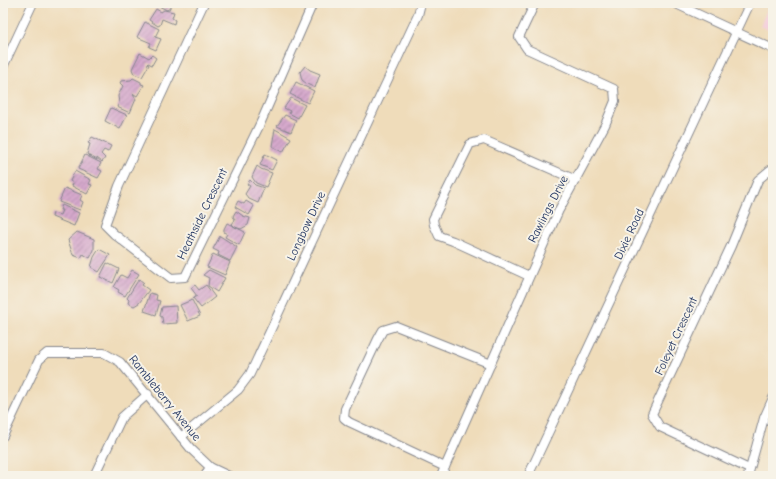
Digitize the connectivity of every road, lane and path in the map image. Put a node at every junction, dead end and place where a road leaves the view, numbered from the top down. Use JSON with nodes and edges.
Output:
{"nodes":[{"id":1,"x":33,"y":3,"type":"edge"},
{"id":2,"x":204,"y":3,"type":"edge"},
{"id":3,"x":314,"y":3,"type":"edge"},
{"id":4,"x":421,"y":3,"type":"edge"},
{"id":5,"x":535,"y":3,"type":"edge"},
{"id":6,"x":674,"y":3,"type":"edge"},
{"id":7,"x":750,"y":3,"type":"edge"},
{"id":8,"x":737,"y":32,"type":"junction"},
{"id":9,"x":773,"y":49,"type":"edge"},
{"id":10,"x":3,"y":67,"type":"edge"},
{"id":11,"x":773,"y":170,"type":"edge"},
{"id":12,"x":576,"y":180,"type":"junction"},
{"id":13,"x":529,"y":276,"type":"junction"},
{"id":14,"x":491,"y":364,"type":"junction"},
{"id":15,"x":148,"y":394,"type":"junction"},
{"id":16,"x":773,"y":398,"type":"edge"},
{"id":17,"x":3,"y":436,"type":"edge"},
{"id":18,"x":181,"y":437,"type":"junction"},
{"id":19,"x":210,"y":467,"type":"junction"},
{"id":20,"x":445,"y":467,"type":"junction"},
{"id":21,"x":748,"y":473,"type":"edge"},
{"id":22,"x":94,"y":476,"type":"edge"},
{"id":23,"x":205,"y":476,"type":"edge"},
{"id":24,"x":229,"y":476,"type":"edge"},
{"id":25,"x":441,"y":476,"type":"edge"},
{"id":26,"x":528,"y":476,"type":"edge"}],
"edges":[{"from":1,"to":10,"type":"street"},
{"from":2,"to":3,"type":"street","name":"Heathside Crescent"},
{"from":4,"to":18,"type":"street","name":"Longbow Drive"},
{"from":5,"to":12,"type":"street","name":"Rawlings Drive"},
{"from":6,"to":8,"type":"street"},
{"from":7,"to":8,"type":"street","name":"Dixie Road"},
{"from":8,"to":9,"type":"street"},
{"from":8,"to":26,"type":"street","name":"Dixie Road"},
{"from":11,"to":21,"type":"street","name":"Foleyet Crescent"},
{"from":12,"to":13,"type":"street","name":"Rawlings Drive"},
{"from":12,"to":13,"type":"street"},
{"from":13,"to":14,"type":"street","name":"Rawlings Drive"},
{"from":14,"to":20,"type":"street","name":"Rawlings Drive"},
{"from":14,"to":20,"type":"street"},
{"from":15,"to":17,"type":"street","name":"Rambleberry Avenue"},
{"from":15,"to":18,"type":"street","name":"Rambleberry Avenue"},
{"from":15,"to":22,"type":"street"},
{"from":16,"to":21,"type":"street"},
{"from":18,"to":19,"type":"street","name":"Rambleberry Avenue"},
{"from":19,"to":23,"type":"street"},
{"from":19,"to":24,"type":"street","name":"Rambleberry Avenue"},
{"from":20,"to":25,"type":"street","name":"Rawlings Drive"}]}
